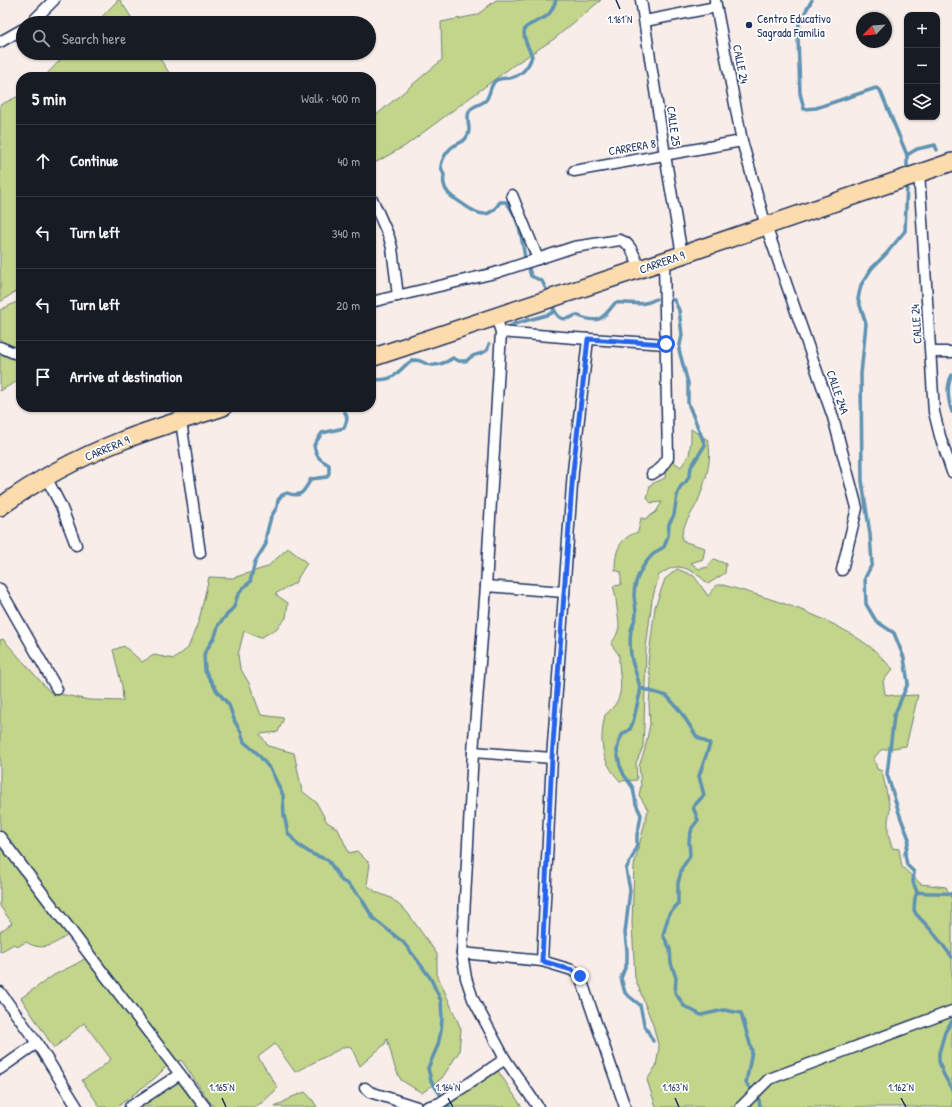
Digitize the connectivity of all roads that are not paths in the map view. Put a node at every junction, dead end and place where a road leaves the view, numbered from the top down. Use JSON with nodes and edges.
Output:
{"nodes":[{"id":1,"x":54,"y":0,"type":"edge"},
{"id":2,"x":641,"y":0,"type":"edge"},
{"id":3,"x":716,"y":3,"type":"edge"},
{"id":4,"x":39,"y":16,"type":"edge"},
{"id":5,"x":645,"y":21,"type":"junction"},
{"id":6,"x":16,"y":33,"type":"edge"},
{"id":7,"x":0,"y":42,"type":"edge"},
{"id":8,"x":742,"y":141,"type":"junction"},
{"id":9,"x":665,"y":155,"type":"junction"},
{"id":10,"x":952,"y":162,"type":"edge"},
{"id":11,"x":574,"y":171,"type":"dead end"},
{"id":12,"x":919,"y":172,"type":"junction"},
{"id":13,"x":512,"y":195,"type":"dead end"},
{"id":14,"x":376,"y":208,"type":"edge"},
{"id":15,"x":766,"y":226,"type":"junction"},
{"id":16,"x":682,"y":255,"type":"junction"},
{"id":17,"x":538,"y":259,"type":"junction"},
{"id":18,"x":664,"y":261,"type":"junction"},
{"id":19,"x":640,"y":269,"type":"junction"},
{"id":20,"x":398,"y":296,"type":"junction"},
{"id":21,"x":376,"y":301,"type":"edge"},
{"id":22,"x":499,"y":324,"type":"junction"},
{"id":23,"x":588,"y":339,"type":"junction"},
{"id":24,"x":666,"y":344,"type":"junction"},
{"id":25,"x":0,"y":347,"type":"edge"},
{"id":26,"x":931,"y":352,"type":"junction"},
{"id":27,"x":952,"y":352,"type":"edge"},
{"id":28,"x":16,"y":353,"type":"edge"},
{"id":29,"x":376,"y":357,"type":"edge"},
{"id":30,"x":208,"y":412,"type":"edge"},
{"id":31,"x":181,"y":421,"type":"junction"},
{"id":32,"x":952,"y":472,"type":"edge"},
{"id":33,"x":652,"y":474,"type":"dead end"},
{"id":34,"x":46,"y":477,"type":"junction"},
{"id":35,"x":0,"y":507,"type":"edge"},
{"id":36,"x":76,"y":545,"type":"dead end"},
{"id":37,"x":200,"y":553,"type":"dead end"},
{"id":38,"x":842,"y":570,"type":"dead end"},
{"id":39,"x":486,"y":586,"type":"junction"},
{"id":40,"x":0,"y":589,"type":"edge"},
{"id":41,"x":564,"y":592,"type":"junction"},
{"id":42,"x":57,"y":689,"type":"dead end"},
{"id":43,"x":473,"y":752,"type":"junction"},
{"id":44,"x":552,"y":758,"type":"junction"},
{"id":45,"x":0,"y":837,"type":"edge"},
{"id":46,"x":462,"y":953,"type":"junction"},
{"id":47,"x":542,"y":961,"type":"junction"},
{"id":48,"x":0,"y":992,"type":"edge"},
{"id":49,"x":952,"y":1011,"type":"edge"},
{"id":50,"x":37,"y":1043,"type":"junction"},
{"id":51,"x":505,"y":1059,"type":"junction"},
{"id":52,"x":0,"y":1069,"type":"edge"},
{"id":53,"x":180,"y":1074,"type":"junction"},
{"id":54,"x":364,"y":1088,"type":"dead end"},
{"id":55,"x":77,"y":1107,"type":"edge"},
{"id":56,"x":130,"y":1107,"type":"edge"},
{"id":57,"x":205,"y":1107,"type":"edge"},
{"id":58,"x":417,"y":1107,"type":"edge"},
{"id":59,"x":427,"y":1107,"type":"edge"},
{"id":60,"x":538,"y":1107,"type":"edge"},
{"id":61,"x":625,"y":1107,"type":"edge"},
{"id":62,"x":741,"y":1107,"type":"edge"}],
"edges":[{"from":1,"to":4,"type":"street"},
{"from":2,"to":5,"type":"street","name":"CALLE 25"},
{"from":3,"to":5,"type":"street"},
{"from":3,"to":8,"type":"street","name":"CALLE 24"},
{"from":5,"to":9,"type":"street","name":"CALLE 25"},
{"from":6,"to":7,"type":"street"},
{"from":8,"to":9,"type":"street","name":"CARRERA 8"},
{"from":8,"to":15,"type":"street","name":"CALLE 24"},
{"from":9,"to":11,"type":"street","name":"CARRERA 8"},
{"from":9,"to":16,"type":"street","name":"CALLE 25"},
{"from":10,"to":12,"type":"highway","name":"CARRERA 9"},
{"from":12,"to":15,"type":"highway","name":"CARRERA 9"},
{"from":12,"to":26,"type":"street","name":"CALLE 24"},
{"from":13,"to":17,"type":"street"},
{"from":14,"to":20,"type":"street"},
{"from":15,"to":16,"type":"highway","name":"CARRERA 9"},
{"from":15,"to":38,"type":"street","name":"CALLE 24A"},
{"from":16,"to":18,"type":"highway","name":"CARRERA 9"},
{"from":17,"to":19,"type":"street"},
{"from":17,"to":20,"type":"street"},
{"from":18,"to":19,"type":"highway","name":"CARRERA 9"},
{"from":18,"to":24,"type":"street"},
{"from":19,"to":22,"type":"highway","name":"CARRERA 9"},
{"from":20,"to":21,"type":"street"},
{"from":22,"to":23,"type":"street"},
{"from":22,"to":29,"type":"highway","name":"CARRERA 9"},
{"from":22,"to":39,"type":"street"},
{"from":23,"to":24,"type":"street"},
{"from":23,"to":41,"type":"street"},
{"from":24,"to":33,"type":"street"},
{"from":25,"to":28,"type":"street"},
{"from":26,"to":27,"type":"street"},
{"from":26,"to":32,"type":"street","name":"CALLE 24"},
{"from":30,"to":31,"type":"highway","name":"CARRERA 9"},
{"from":31,"to":34,"type":"highway","name":"CARRERA 9"},
{"from":31,"to":37,"type":"street"},
{"from":34,"to":35,"type":"highway","name":"CARRERA 9"},
{"from":34,"to":36,"type":"street"},
{"from":39,"to":41,"type":"street"},
{"from":39,"to":43,"type":"street"},
{"from":40,"to":42,"type":"street"},
{"from":41,"to":44,"type":"street"},
{"from":43,"to":44,"type":"street"},
{"from":43,"to":46,"type":"street"},
{"from":44,"to":47,"type":"street"},
{"from":45,"to":53,"type":"street"},
{"from":46,"to":47,"type":"street"},
{"from":46,"to":51,"type":"street"},
{"from":47,"to":61,"type":"street"},
{"from":48,"to":50,"type":"street"},
{"from":49,"to":62,"type":"street"},
{"from":50,"to":52,"type":"street"},
{"from":50,"to":55,"type":"street"},
{"from":51,"to":59,"type":"street"},
{"from":51,"to":60,"type":"street"},
{"from":53,"to":56,"type":"street"},
{"from":53,"to":57,"type":"street"},
{"from":54,"to":58,"type":"street"}]}
